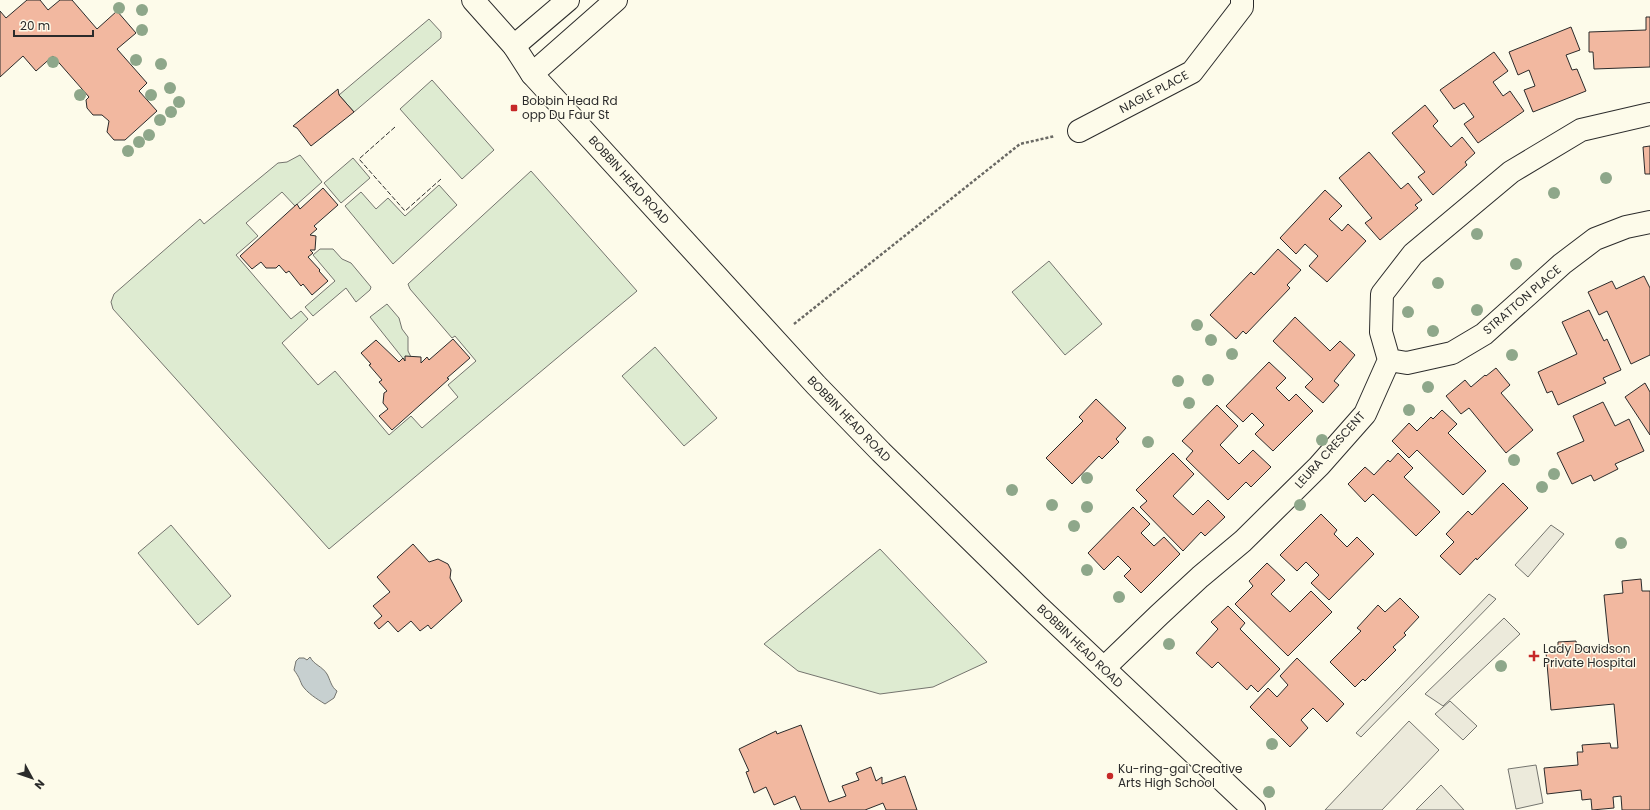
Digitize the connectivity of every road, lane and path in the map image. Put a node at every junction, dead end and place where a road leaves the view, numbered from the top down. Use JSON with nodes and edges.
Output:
{"nodes":[{"id":1,"x":473,"y":0,"type":"edge"},
{"id":2,"x":568,"y":0,"type":"edge"},
{"id":3,"x":616,"y":0,"type":"edge"},
{"id":4,"x":1242,"y":0,"type":"edge"},
{"id":5,"x":514,"y":46,"type":"junction"},
{"id":6,"x":532,"y":74,"type":"junction"},
{"id":7,"x":1650,"y":114,"type":"edge"},
{"id":8,"x":1079,"y":131,"type":"joint"},
{"id":9,"x":1650,"y":222,"type":"edge"},
{"id":10,"x":774,"y":339,"type":"junction"},
{"id":11,"x":1389,"y":360,"type":"junction"},
{"id":12,"x":1104,"y":668,"type":"junction"},
{"id":13,"x":1254,"y":810,"type":"edge"}],
"edges":[{"from":1,"to":5,"type":"street","name":"BOBBIN HEAD ROAD"},
{"from":2,"to":5,"type":"street"},
{"from":3,"to":6,"type":"street"},
{"from":4,"to":8,"type":"street","name":"NAGLE PLACE"},
{"from":5,"to":6,"type":"street","name":"BOBBIN HEAD ROAD"},
{"from":6,"to":10,"type":"street","name":"BOBBIN HEAD ROAD"},
{"from":7,"to":11,"type":"street"},
{"from":8,"to":10,"type":"path"},
{"from":9,"to":11,"type":"street","name":"STRATTON PLACE"},
{"from":10,"to":12,"type":"street","name":"BOBBIN HEAD ROAD"},
{"from":11,"to":12,"type":"street","name":"LEURA CRESCENT"},
{"from":12,"to":13,"type":"street","name":"BOBBIN HEAD ROAD"}]}
